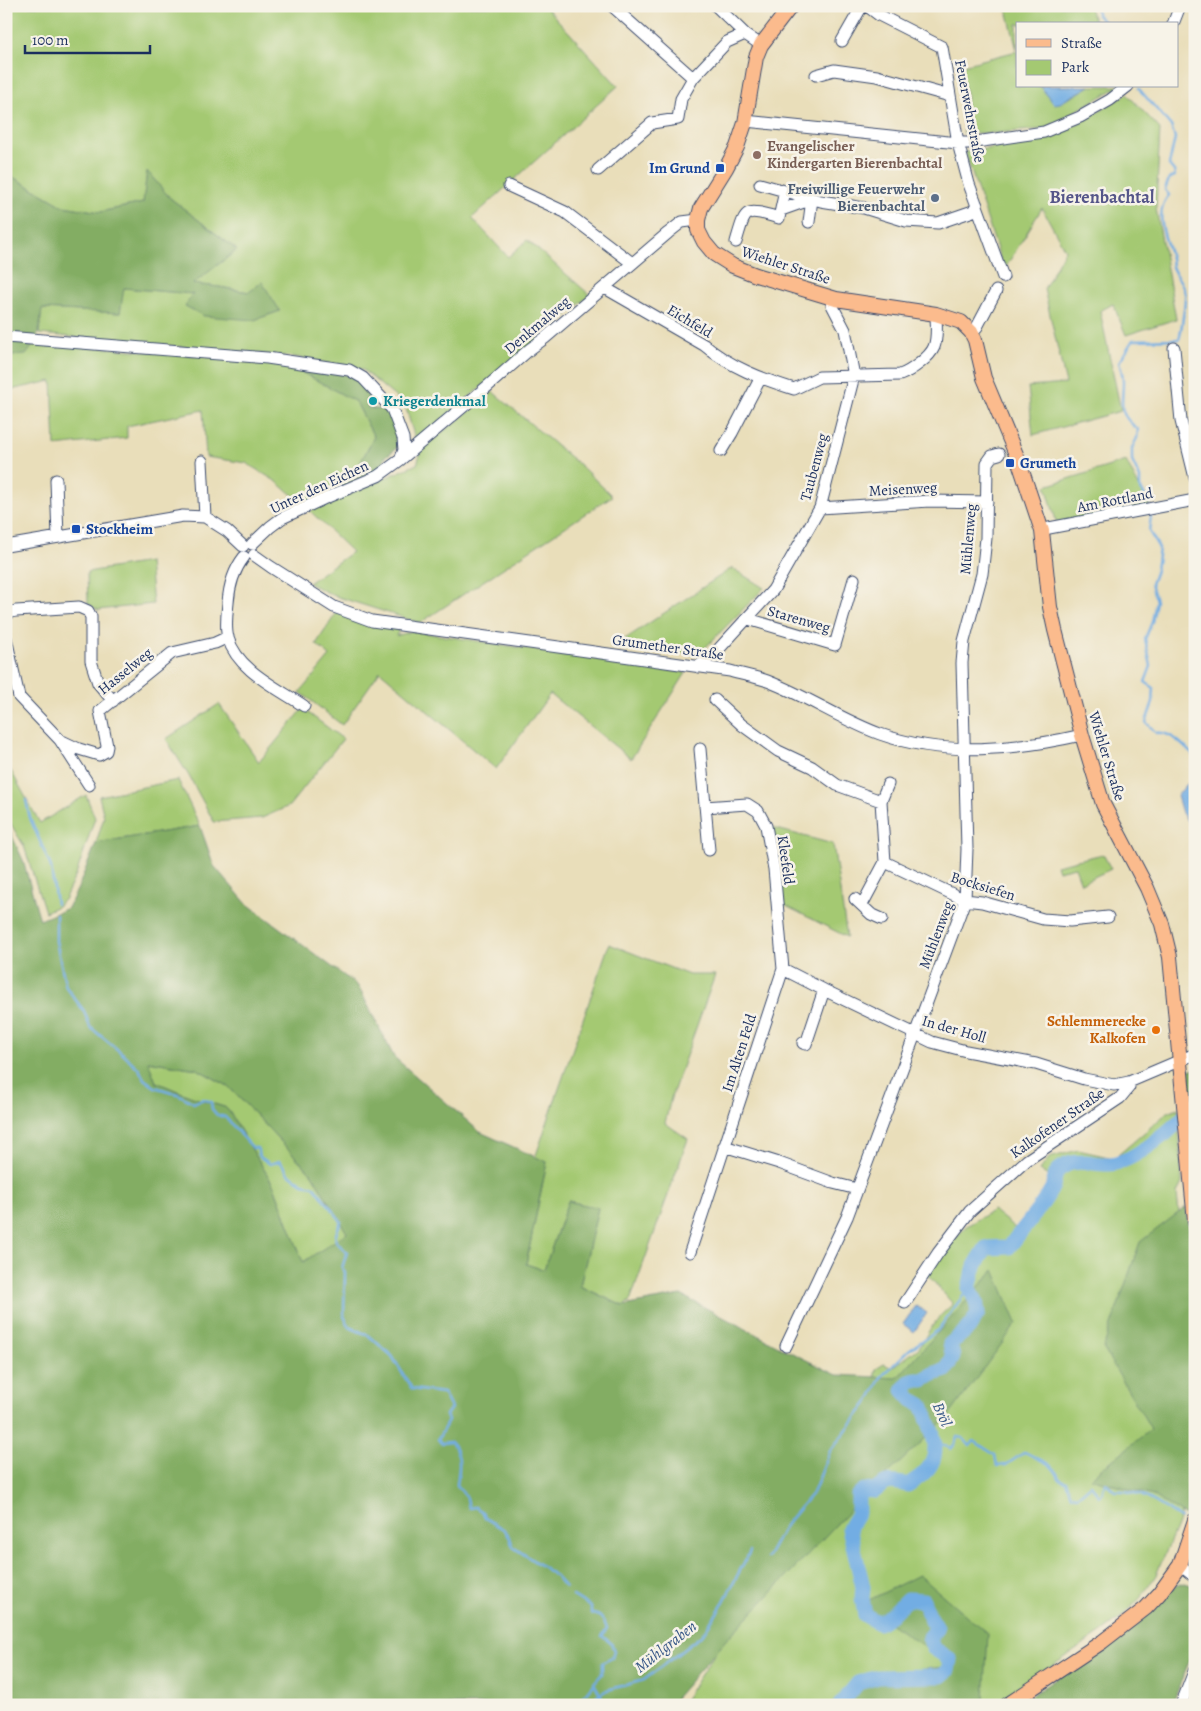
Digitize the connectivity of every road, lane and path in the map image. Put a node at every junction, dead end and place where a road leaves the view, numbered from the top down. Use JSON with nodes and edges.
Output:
{"nodes":[{"id":1,"x":612,"y":6,"type":"edge"},
{"id":2,"x":716,"y":6,"type":"edge"},
{"id":3,"x":791,"y":6,"type":"edge"},
{"id":4,"x":862,"y":6,"type":"edge"},
{"id":5,"x":867,"y":6,"type":"edge"},
{"id":6,"x":1180,"y":6,"type":"edge"},
{"id":7,"x":1174,"y":22,"type":"edge"},
{"id":8,"x":745,"y":34,"type":"junction"},
{"id":9,"x":842,"y":41,"type":"dead end"},
{"id":10,"x":761,"y":45,"type":"junction"},
{"id":11,"x":816,"y":75,"type":"dead end"},
{"id":12,"x":693,"y":78,"type":"junction"},
{"id":13,"x":1125,"y":88,"type":"edge"},
{"id":14,"x":950,"y":96,"type":"junction"},
{"id":15,"x":745,"y":121,"type":"junction"},
{"id":16,"x":958,"y":143,"type":"junction"},
{"id":17,"x":598,"y":170,"type":"dead end"},
{"id":18,"x":760,"y":184,"type":"dead end"},
{"id":19,"x":509,"y":186,"type":"dead end"},
{"id":20,"x":785,"y":191,"type":"junction"},
{"id":21,"x":812,"y":199,"type":"junction"},
{"id":22,"x":977,"y":205,"type":"junction"},
{"id":23,"x":781,"y":210,"type":"junction"},
{"id":24,"x":698,"y":220,"type":"junction"},
{"id":25,"x":809,"y":222,"type":"dead end"},
{"id":26,"x":736,"y":242,"type":"dead end"},
{"id":27,"x":632,"y":264,"type":"junction"},
{"id":28,"x":1003,"y":278,"type":"dead end"},
{"id":29,"x":605,"y":288,"type":"junction"},
{"id":30,"x":996,"y":291,"type":"dead end"},
{"id":31,"x":832,"y":298,"type":"junction"},
{"id":32,"x":936,"y":314,"type":"junction"},
{"id":33,"x":971,"y":332,"type":"junction"},
{"id":34,"x":6,"y":337,"type":"edge"},
{"id":35,"x":1174,"y":348,"type":"dead end"},
{"id":36,"x":854,"y":376,"type":"junction"},
{"id":37,"x":760,"y":379,"type":"junction"},
{"id":38,"x":721,"y":451,"type":"dead end"},
{"id":39,"x":999,"y":454,"type":"dead end"},
{"id":40,"x":400,"y":460,"type":"junction"},
{"id":41,"x":202,"y":461,"type":"dead end"},
{"id":42,"x":1195,"y":478,"type":"edge"},
{"id":43,"x":56,"y":480,"type":"dead end"},
{"id":44,"x":1195,"y":500,"type":"edge"},
{"id":45,"x":987,"y":502,"type":"junction"},
{"id":46,"x":820,"y":508,"type":"junction"},
{"id":47,"x":204,"y":517,"type":"junction"},
{"id":48,"x":1042,"y":531,"type":"junction"},
{"id":49,"x":58,"y":537,"type":"junction"},
{"id":50,"x":6,"y":546,"type":"edge"},
{"id":51,"x":248,"y":550,"type":"junction"},
{"id":52,"x":854,"y":579,"type":"dead end"},
{"id":53,"x":6,"y":613,"type":"edge"},
{"id":54,"x":748,"y":619,"type":"junction"},
{"id":55,"x":6,"y":638,"type":"edge"},
{"id":56,"x":228,"y":638,"type":"junction"},
{"id":57,"x":698,"y":667,"type":"junction"},
{"id":58,"x":113,"y":700,"type":"junction"},
{"id":59,"x":715,"y":700,"type":"dead end"},
{"id":60,"x":304,"y":706,"type":"dead end"},
{"id":61,"x":1082,"y":736,"type":"junction"},
{"id":62,"x":60,"y":740,"type":"junction"},
{"id":63,"x":700,"y":749,"type":"dead end"},
{"id":64,"x":963,"y":749,"type":"junction"},
{"id":65,"x":888,"y":784,"type":"dead end"},
{"id":66,"x":89,"y":785,"type":"dead end"},
{"id":67,"x":881,"y":801,"type":"junction"},
{"id":68,"x":706,"y":807,"type":"junction"},
{"id":69,"x":709,"y":850,"type":"dead end"},
{"id":70,"x":885,"y":862,"type":"junction"},
{"id":71,"x":965,"y":900,"type":"junction"},
{"id":72,"x":1108,"y":917,"type":"dead end"},
{"id":73,"x":882,"y":919,"type":"dead end"},
{"id":74,"x":783,"y":969,"type":"junction"},
{"id":75,"x":824,"y":990,"type":"junction"},
{"id":76,"x":915,"y":1034,"type":"junction"},
{"id":77,"x":803,"y":1043,"type":"dead end"},
{"id":78,"x":1195,"y":1054,"type":"edge"},
{"id":79,"x":1181,"y":1059,"type":"junction"},
{"id":80,"x":1084,"y":1079,"type":"joint"},
{"id":81,"x":1129,"y":1082,"type":"junction"},
{"id":82,"x":724,"y":1146,"type":"junction"},
{"id":83,"x":857,"y":1189,"type":"junction"},
{"id":84,"x":1195,"y":1221,"type":"edge"},
{"id":85,"x":690,"y":1252,"type":"dead end"},
{"id":86,"x":905,"y":1304,"type":"dead end"},
{"id":87,"x":786,"y":1346,"type":"dead end"},
{"id":88,"x":1195,"y":1520,"type":"edge"},
{"id":89,"x":1180,"y":1564,"type":"junction"},
{"id":90,"x":1195,"y":1577,"type":"edge"},
{"id":91,"x":1195,"y":1669,"type":"edge"},
{"id":92,"x":1007,"y":1705,"type":"edge"},
{"id":93,"x":1181,"y":1705,"type":"edge"}],
"edges":[{"from":1,"to":12,"type":"street"},
{"from":2,"to":8,"type":"street"},
{"from":3,"to":10,"type":"main road"},
{"from":4,"to":9,"type":"street"},
{"from":5,"to":14,"type":"street","name":"Feuerwehrstraße"},
{"from":6,"to":7,"type":"street"},
{"from":8,"to":10,"type":"street"},
{"from":8,"to":12,"type":"street"},
{"from":10,"to":15,"type":"main road"},
{"from":11,"to":14,"type":"street"},
{"from":12,"to":17,"type":"street"},
{"from":13,"to":16,"type":"street"},
{"from":14,"to":16,"type":"street","name":"Feuerwehrstraße"},
{"from":15,"to":16,"type":"street"},
{"from":15,"to":24,"type":"main road"},
{"from":16,"to":22,"type":"street","name":"Feuerwehrstraße"},
{"from":18,"to":20,"type":"street"},
{"from":19,"to":27,"type":"street"},
{"from":20,"to":21,"type":"street"},
{"from":20,"to":23,"type":"street"},
{"from":21,"to":22,"type":"street"},
{"from":21,"to":23,"type":"street"},
{"from":21,"to":25,"type":"street"},
{"from":22,"to":28,"type":"street","name":"Feuerwehrstraße"},
{"from":23,"to":26,"type":"street"},
{"from":24,"to":27,"type":"street","name":"Denkmalweg"},
{"from":24,"to":31,"type":"main road","name":"Wiehler Straße"},
{"from":27,"to":29,"type":"street","name":"Denkmalweg"},
{"from":29,"to":37,"type":"street","name":"Eichfeld"},
{"from":29,"to":40,"type":"street","name":"Denkmalweg"},
{"from":30,"to":33,"type":"street"},
{"from":31,"to":32,"type":"main road","name":"Wiehler Straße"},
{"from":31,"to":36,"type":"street","name":"Taubenweg"},
{"from":32,"to":33,"type":"main road","name":"Wiehler Straße"},
{"from":32,"to":36,"type":"street","name":"Eichfeld"},
{"from":33,"to":48,"type":"main road","name":"Wiehler Straße"},
{"from":34,"to":40,"type":"street"},
{"from":35,"to":42,"type":"street"},
{"from":36,"to":37,"type":"street","name":"Eichfeld"},
{"from":36,"to":46,"type":"street","name":"Taubenweg"},
{"from":37,"to":38,"type":"street"},
{"from":39,"to":45,"type":"street","name":"Mühlenweg"},
{"from":40,"to":51,"type":"street","name":"Unter den Eichen"},
{"from":41,"to":47,"type":"street"},
{"from":43,"to":49,"type":"street"},
{"from":44,"to":48,"type":"street","name":"Am Rottland"},
{"from":45,"to":46,"type":"street","name":"Meisenweg"},
{"from":45,"to":64,"type":"street","name":"Mühlenweg"},
{"from":46,"to":54,"type":"street","name":"Taubenweg"},
{"from":47,"to":49,"type":"street"},
{"from":47,"to":51,"type":"street","name":"Grumether Straße"},
{"from":48,"to":61,"type":"main road","name":"Wiehler Straße"},
{"from":49,"to":50,"type":"street"},
{"from":51,"to":56,"type":"street","name":"Unter den Eichen"},
{"from":51,"to":57,"type":"street","name":"Grumether Straße"},
{"from":52,"to":54,"type":"street","name":"Starenweg"},
{"from":53,"to":58,"type":"street"},
{"from":54,"to":57,"type":"street","name":"Taubenweg"},
{"from":55,"to":62,"type":"street"},
{"from":56,"to":58,"type":"street","name":"Hasselweg"},
{"from":56,"to":60,"type":"street"},
{"from":57,"to":64,"type":"street","name":"Grumether Straße"},
{"from":58,"to":62,"type":"street","name":"Hasselweg"},
{"from":59,"to":67,"type":"street"},
{"from":61,"to":64,"type":"street","name":"Grumether Straße"},
{"from":61,"to":79,"type":"main road","name":"Wiehler Straße"},
{"from":62,"to":66,"type":"street"},
{"from":63,"to":68,"type":"street"},
{"from":64,"to":71,"type":"street","name":"Mühlenweg"},
{"from":65,"to":67,"type":"street"},
{"from":67,"to":70,"type":"street"},
{"from":68,"to":69,"type":"street"},
{"from":68,"to":74,"type":"street","name":"Kleefeld"},
{"from":70,"to":71,"type":"street","name":"Bocksiefen"},
{"from":70,"to":73,"type":"street"},
{"from":71,"to":72,"type":"street","name":"Bocksiefen"},
{"from":71,"to":76,"type":"street","name":"Mühlenweg"},
{"from":74,"to":75,"type":"street","name":"In der Holl"},
{"from":74,"to":82,"type":"street","name":"Im Alten Feld"},
{"from":75,"to":76,"type":"street","name":"In der Holl"},
{"from":75,"to":77,"type":"street"},
{"from":76,"to":80,"type":"street","name":"In der Holl"},
{"from":76,"to":83,"type":"street","name":"Mühlenweg"},
{"from":78,"to":79,"type":"street","name":"Kalkofener Straße"},
{"from":79,"to":81,"type":"street","name":"Kalkofener Straße"},
{"from":79,"to":84,"type":"main road","name":"Wiehler Straße"},
{"from":80,"to":81,"type":"street","name":"Kalkofener Straße"},
{"from":81,"to":86,"type":"street","name":"Kalkofener Straße"},
{"from":82,"to":83,"type":"street"},
{"from":82,"to":85,"type":"street","name":"Im Alten Feld"},
{"from":83,"to":87,"type":"street","name":"Mühlenweg"},
{"from":88,"to":89,"type":"main road"},
{"from":89,"to":90,"type":"street"},
{"from":89,"to":92,"type":"main road"},
{"from":91,"to":93,"type":"street"}]}
